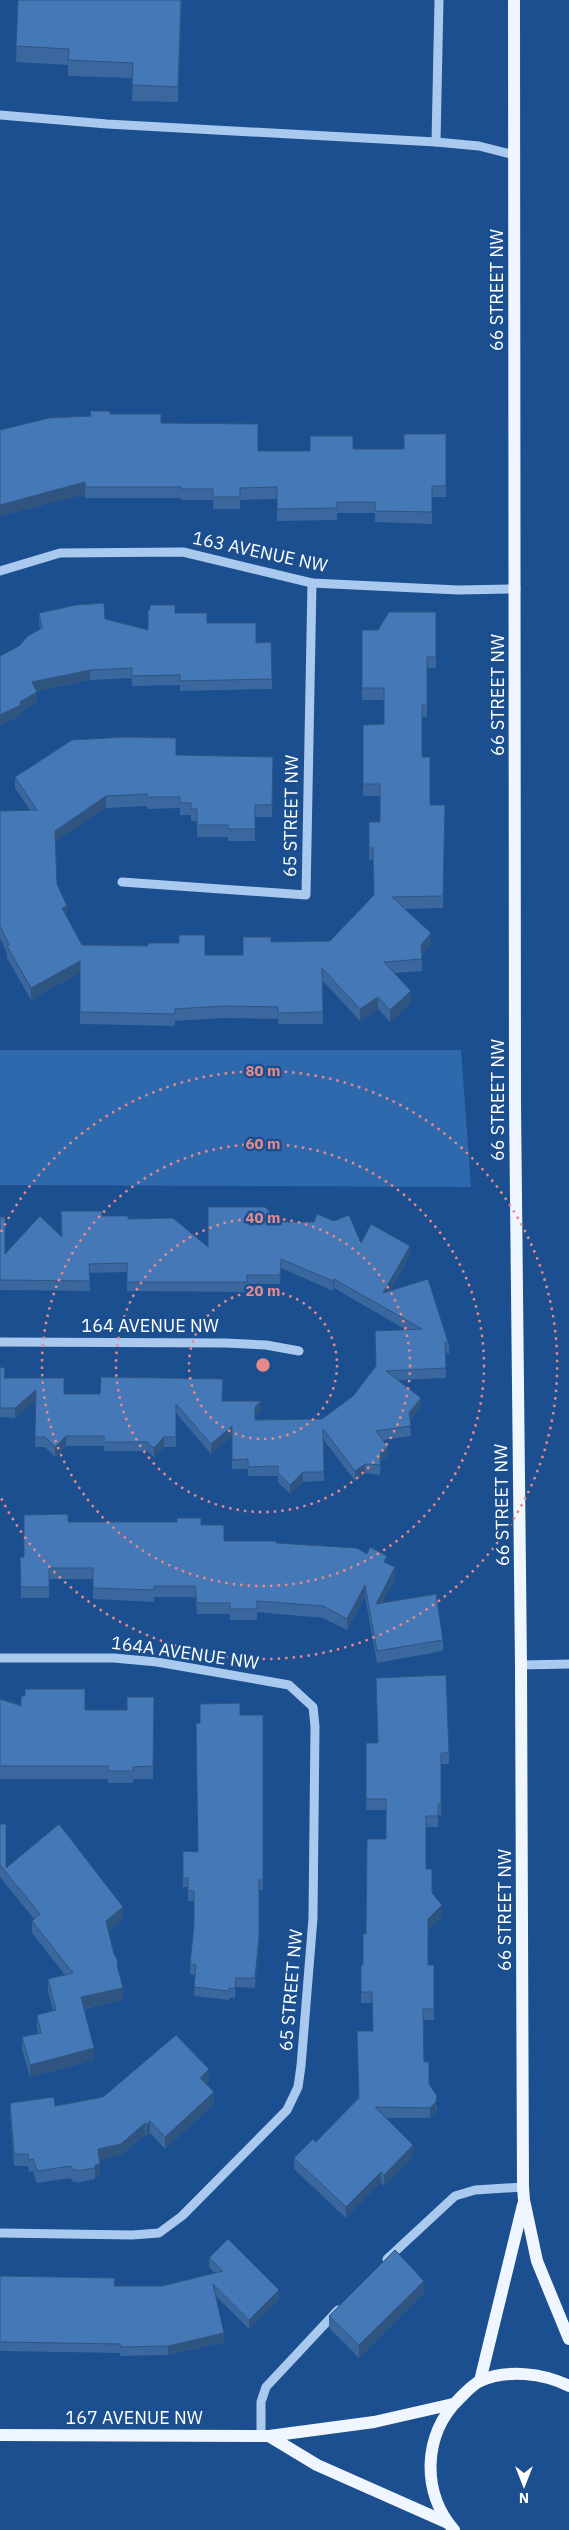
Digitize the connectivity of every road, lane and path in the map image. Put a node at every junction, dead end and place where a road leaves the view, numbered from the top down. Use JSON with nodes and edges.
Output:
{"nodes":[{"id":1,"x":439,"y":0,"type":"edge"},
{"id":2,"x":514,"y":0,"type":"edge"},
{"id":3,"x":0,"y":115,"type":"edge"},
{"id":4,"x":436,"y":142,"type":"junction"},
{"id":5,"x":514,"y":155,"type":"junction"},
{"id":6,"x":0,"y":571,"type":"edge"},
{"id":7,"x":312,"y":583,"type":"junction"},
{"id":8,"x":516,"y":589,"type":"junction"},
{"id":9,"x":122,"y":882,"type":"dead end"},
{"id":10,"x":0,"y":1342,"type":"edge"},
{"id":11,"x":299,"y":1351,"type":"dead end"},
{"id":12,"x":0,"y":1658,"type":"edge"},
{"id":13,"x":569,"y":1664,"type":"edge"},
{"id":14,"x":521,"y":1665,"type":"junction"},
{"id":15,"x":302,"y":1695,"type":"joint"},
{"id":16,"x":523,"y":2187,"type":"junction"},
{"id":17,"x":524,"y":2200,"type":"junction"},
{"id":18,"x":0,"y":2233,"type":"edge"},
{"id":19,"x":377,"y":2269,"type":"edge"},
{"id":20,"x":345,"y":2302,"type":"edge"},
{"id":21,"x":569,"y":2339,"type":"edge"},
{"id":22,"x":480,"y":2381,"type":"junction"},
{"id":23,"x":569,"y":2386,"type":"edge"},
{"id":24,"x":453,"y":2404,"type":"junction"},
{"id":25,"x":0,"y":2435,"type":"edge"},
{"id":26,"x":265,"y":2436,"type":"junction"},
{"id":27,"x":451,"y":2526,"type":"edge"}],
"edges":[{"from":1,"to":4,"type":"street"},
{"from":2,"to":5,"type":"main road","name":"66 STREET NW"},
{"from":3,"to":4,"type":"street"},
{"from":4,"to":5,"type":"street"},
{"from":5,"to":8,"type":"main road","name":"66 STREET NW"},
{"from":6,"to":7,"type":"street","name":"163 AVENUE NW"},
{"from":7,"to":8,"type":"street","name":"163 AVENUE NW"},
{"from":7,"to":9,"type":"street","name":"65 STREET NW"},
{"from":8,"to":14,"type":"main road","name":"66 STREET NW"},
{"from":10,"to":11,"type":"street","name":"164 AVENUE NW"},
{"from":12,"to":15,"type":"street","name":"164A AVENUE NW"},
{"from":13,"to":14,"type":"street"},
{"from":14,"to":16,"type":"main road","name":"66 STREET NW"},
{"from":15,"to":18,"type":"street","name":"65 STREET NW"},
{"from":16,"to":17,"type":"main road","name":"66 STREET NW"},
{"from":16,"to":19,"type":"street"},
{"from":17,"to":21,"type":"main road","name":"66 STREET NW"},
{"from":17,"to":22,"type":"main road","name":"66 STREET NW"},
{"from":20,"to":26,"type":"street"},
{"from":22,"to":23,"type":"main road"},
{"from":22,"to":24,"type":"main road"},
{"from":24,"to":26,"type":"main road","name":"167 AVENUE NW"},
{"from":24,"to":27,"type":"main road"},
{"from":25,"to":26,"type":"main road","name":"167 AVENUE NW"},
{"from":26,"to":27,"type":"main road"}]}
